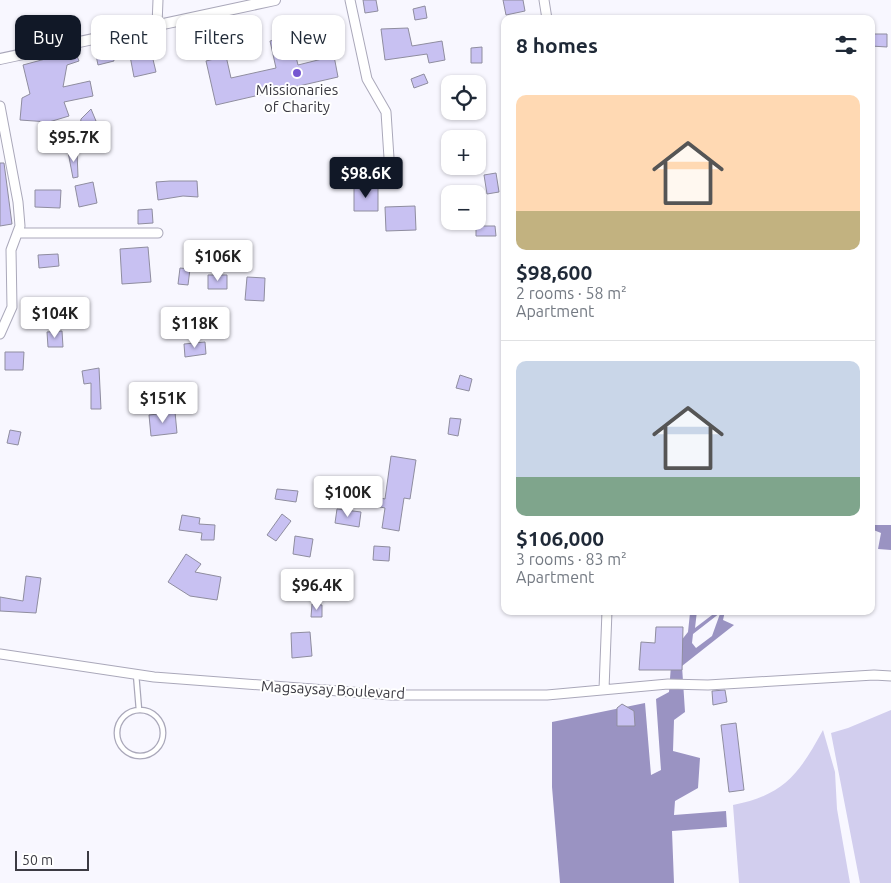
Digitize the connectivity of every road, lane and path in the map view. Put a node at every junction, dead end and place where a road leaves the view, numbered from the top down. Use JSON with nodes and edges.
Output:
{"nodes":[{"id":1,"x":158,"y":0,"type":"edge"},
{"id":2,"x":274,"y":0,"type":"edge"},
{"id":3,"x":350,"y":0,"type":"edge"},
{"id":4,"x":544,"y":0,"type":"edge"},
{"id":5,"x":157,"y":15,"type":"edge"},
{"id":6,"x":547,"y":15,"type":"edge"},
{"id":7,"x":166,"y":22,"type":"edge"},
{"id":8,"x":91,"y":39,"type":"edge"},
{"id":9,"x":0,"y":59,"type":"edge"},
{"id":10,"x":0,"y":106,"type":"edge"},
{"id":11,"x":389,"y":158,"type":"dead end"},
{"id":12,"x":158,"y":233,"type":"dead end"},
{"id":13,"x":18,"y":234,"type":"junction"},
{"id":14,"x":0,"y":334,"type":"edge"},
{"id":15,"x":607,"y":615,"type":"edge"},
{"id":16,"x":0,"y":654,"type":"edge"},
{"id":17,"x":136,"y":674,"type":"junction"},
{"id":18,"x":891,"y":676,"type":"edge"},
{"id":19,"x":604,"y":689,"type":"junction"},
{"id":20,"x":139,"y":710,"type":"junction"}],
"edges":[{"from":1,"to":5,"type":"street"},
{"from":2,"to":7,"type":"street"},
{"from":3,"to":11,"type":"street"},
{"from":4,"to":6,"type":"street"},
{"from":8,"to":9,"type":"street"},
{"from":10,"to":13,"type":"street"},
{"from":12,"to":13,"type":"street"},
{"from":13,"to":14,"type":"street"},
{"from":15,"to":19,"type":"street"},
{"from":16,"to":17,"type":"street","name":"Magsaysay Boulevard"},
{"from":17,"to":19,"type":"street","name":"Magsaysay Boulevard"},
{"from":17,"to":20,"type":"lane"},
{"from":18,"to":19,"type":"street","name":"Magsaysay Boulevard"},
{"from":20,"to":20,"type":"lane"}]}
